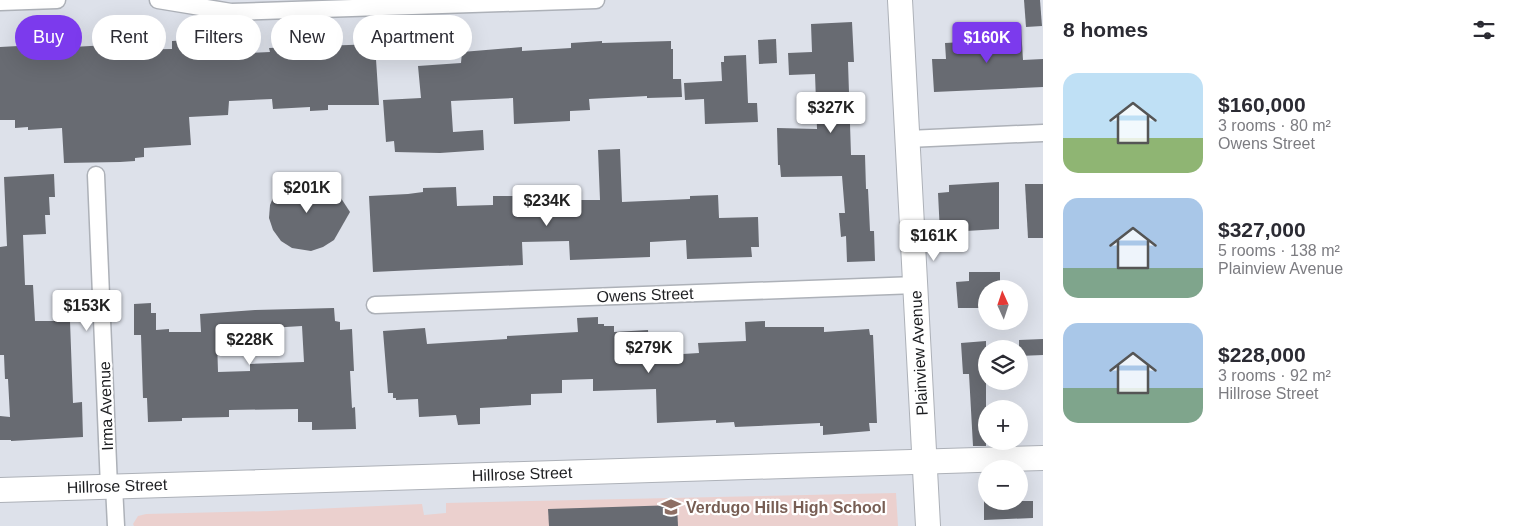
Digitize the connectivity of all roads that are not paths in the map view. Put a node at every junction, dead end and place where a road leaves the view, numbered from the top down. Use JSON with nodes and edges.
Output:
{"nodes":[{"id":1,"x":57,"y":0,"type":"edge"},
{"id":2,"x":158,"y":0,"type":"edge"},
{"id":3,"x":596,"y":0,"type":"edge"},
{"id":4,"x":900,"y":0,"type":"edge"},
{"id":5,"x":0,"y":2,"type":"edge"},
{"id":6,"x":1043,"y":133,"type":"edge"},
{"id":7,"x":908,"y":139,"type":"junction"},
{"id":8,"x":96,"y":175,"type":"dead end"},
{"id":9,"x":916,"y":285,"type":"junction"},
{"id":10,"x":375,"y":305,"type":"dead end"},
{"id":11,"x":1043,"y":458,"type":"edge"},
{"id":12,"x":924,"y":462,"type":"junction"},
{"id":13,"x":112,"y":487,"type":"junction"},
{"id":14,"x":0,"y":490,"type":"edge"},
{"id":15,"x":116,"y":526,"type":"edge"},
{"id":16,"x":928,"y":526,"type":"edge"}],
"edges":[{"from":1,"to":5,"type":"street"},
{"from":2,"to":3,"type":"street"},
{"from":4,"to":7,"type":"street","name":"Plainview Avenue"},
{"from":6,"to":7,"type":"street"},
{"from":7,"to":9,"type":"street","name":"Plainview Avenue"},
{"from":8,"to":13,"type":"street","name":"Irma Avenue"},
{"from":9,"to":10,"type":"street","name":"Owens Street"},
{"from":9,"to":12,"type":"street","name":"Plainview Avenue"},
{"from":11,"to":12,"type":"street","name":"Hillrose Street"},
{"from":12,"to":13,"type":"street","name":"Hillrose Street"},
{"from":12,"to":16,"type":"street","name":"Plainview Avenue"},
{"from":13,"to":14,"type":"street","name":"Hillrose Street"},
{"from":13,"to":15,"type":"street","name":"Irma Avenue"}]}
